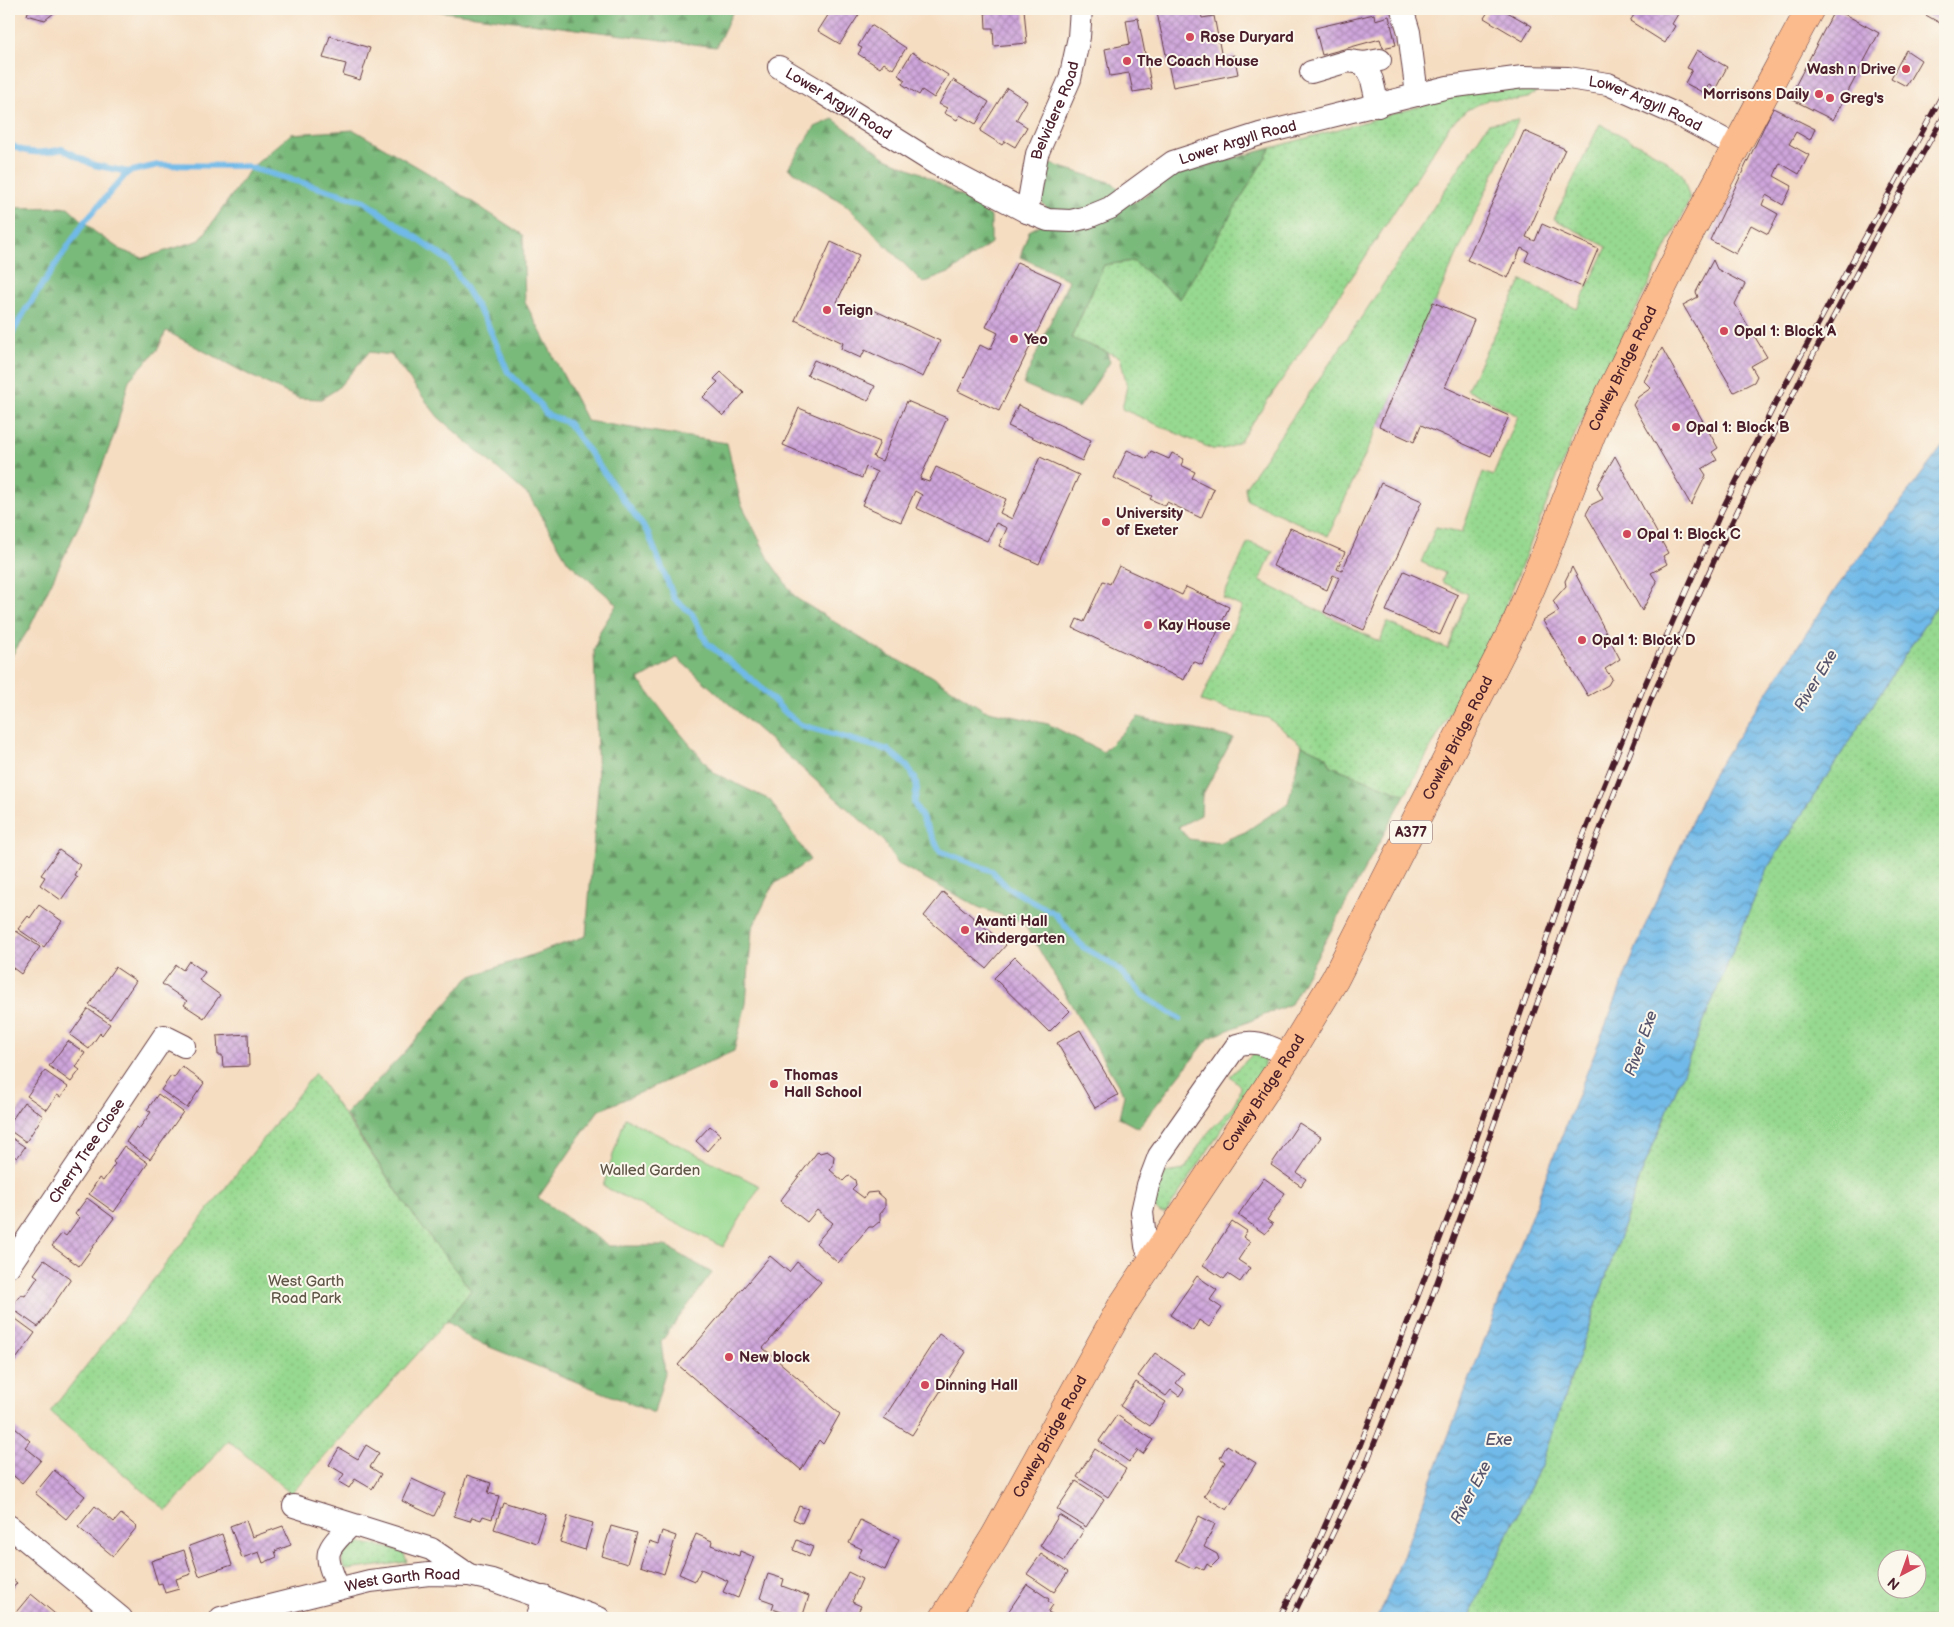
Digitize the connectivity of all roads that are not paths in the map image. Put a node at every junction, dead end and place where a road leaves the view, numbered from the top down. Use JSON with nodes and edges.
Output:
{"nodes":[{"id":1,"x":1081,"y":9,"type":"edge"},
{"id":2,"x":1402,"y":9,"type":"edge"},
{"id":3,"x":1420,"y":9,"type":"edge"},
{"id":4,"x":1810,"y":9,"type":"edge"},
{"id":5,"x":1409,"y":32,"type":"junction"},
{"id":6,"x":779,"y":67,"type":"dead end"},
{"id":7,"x":1311,"y":72,"type":"dead end"},
{"id":8,"x":1418,"y":95,"type":"junction"},
{"id":9,"x":1378,"y":106,"type":"junction"},
{"id":10,"x":1736,"y":146,"type":"junction"},
{"id":11,"x":1027,"y":212,"type":"junction"},
{"id":12,"x":166,"y":1036,"type":"dead end"},
{"id":13,"x":1289,"y":1056,"type":"junction"},
{"id":14,"x":1151,"y":1261,"type":"junction"},
{"id":15,"x":9,"y":1266,"type":"edge"},
{"id":16,"x":294,"y":1506,"type":"dead end"},
{"id":17,"x":351,"y":1525,"type":"junction"},
{"id":18,"x":9,"y":1526,"type":"edge"},
{"id":19,"x":469,"y":1575,"type":"junction"},
{"id":20,"x":338,"y":1588,"type":"junction"},
{"id":21,"x":544,"y":1597,"type":"junction"},
{"id":22,"x":121,"y":1618,"type":"edge"},
{"id":23,"x":226,"y":1618,"type":"edge"},
{"id":24,"x":536,"y":1618,"type":"edge"},
{"id":25,"x":600,"y":1618,"type":"edge"},
{"id":26,"x":944,"y":1618,"type":"edge"}],
"edges":[{"from":1,"to":11,"type":"street","name":"Belvidere Road"},
{"from":2,"to":5,"type":"street"},
{"from":3,"to":5,"type":"street"},
{"from":4,"to":10,"type":"highway","name":"Cowley Bridge Road","number":"A377"},
{"from":5,"to":8,"type":"street"},
{"from":6,"to":11,"type":"street","name":"Lower Argyll Road"},
{"from":7,"to":9,"type":"street"},
{"from":8,"to":9,"type":"street","name":"Lower Argyll Road"},
{"from":8,"to":10,"type":"street","name":"Lower Argyll Road"},
{"from":9,"to":11,"type":"street","name":"Lower Argyll Road"},
{"from":10,"to":13,"type":"highway","name":"Cowley Bridge Road","number":"A377"},
{"from":12,"to":15,"type":"street","name":"Cherry Tree Close"},
{"from":13,"to":14,"type":"highway","name":"Cowley Bridge Road","number":"A377"},
{"from":13,"to":14,"type":"street"},
{"from":14,"to":26,"type":"highway","name":"Cowley Bridge Road","number":"A377"},
{"from":16,"to":17,"type":"street","name":"West Garth Road"},
{"from":17,"to":19,"type":"street","name":"West Garth Road"},
{"from":17,"to":20,"type":"street","name":"West Garth Road"},
{"from":18,"to":22,"type":"street"},
{"from":19,"to":20,"type":"street","name":"West Garth Road"},
{"from":19,"to":21,"type":"street","name":"West Garth Road"},
{"from":20,"to":23,"type":"street","name":"West Garth Road"},
{"from":21,"to":24,"type":"street"},
{"from":21,"to":25,"type":"street","name":"West Garth Road"}]}
